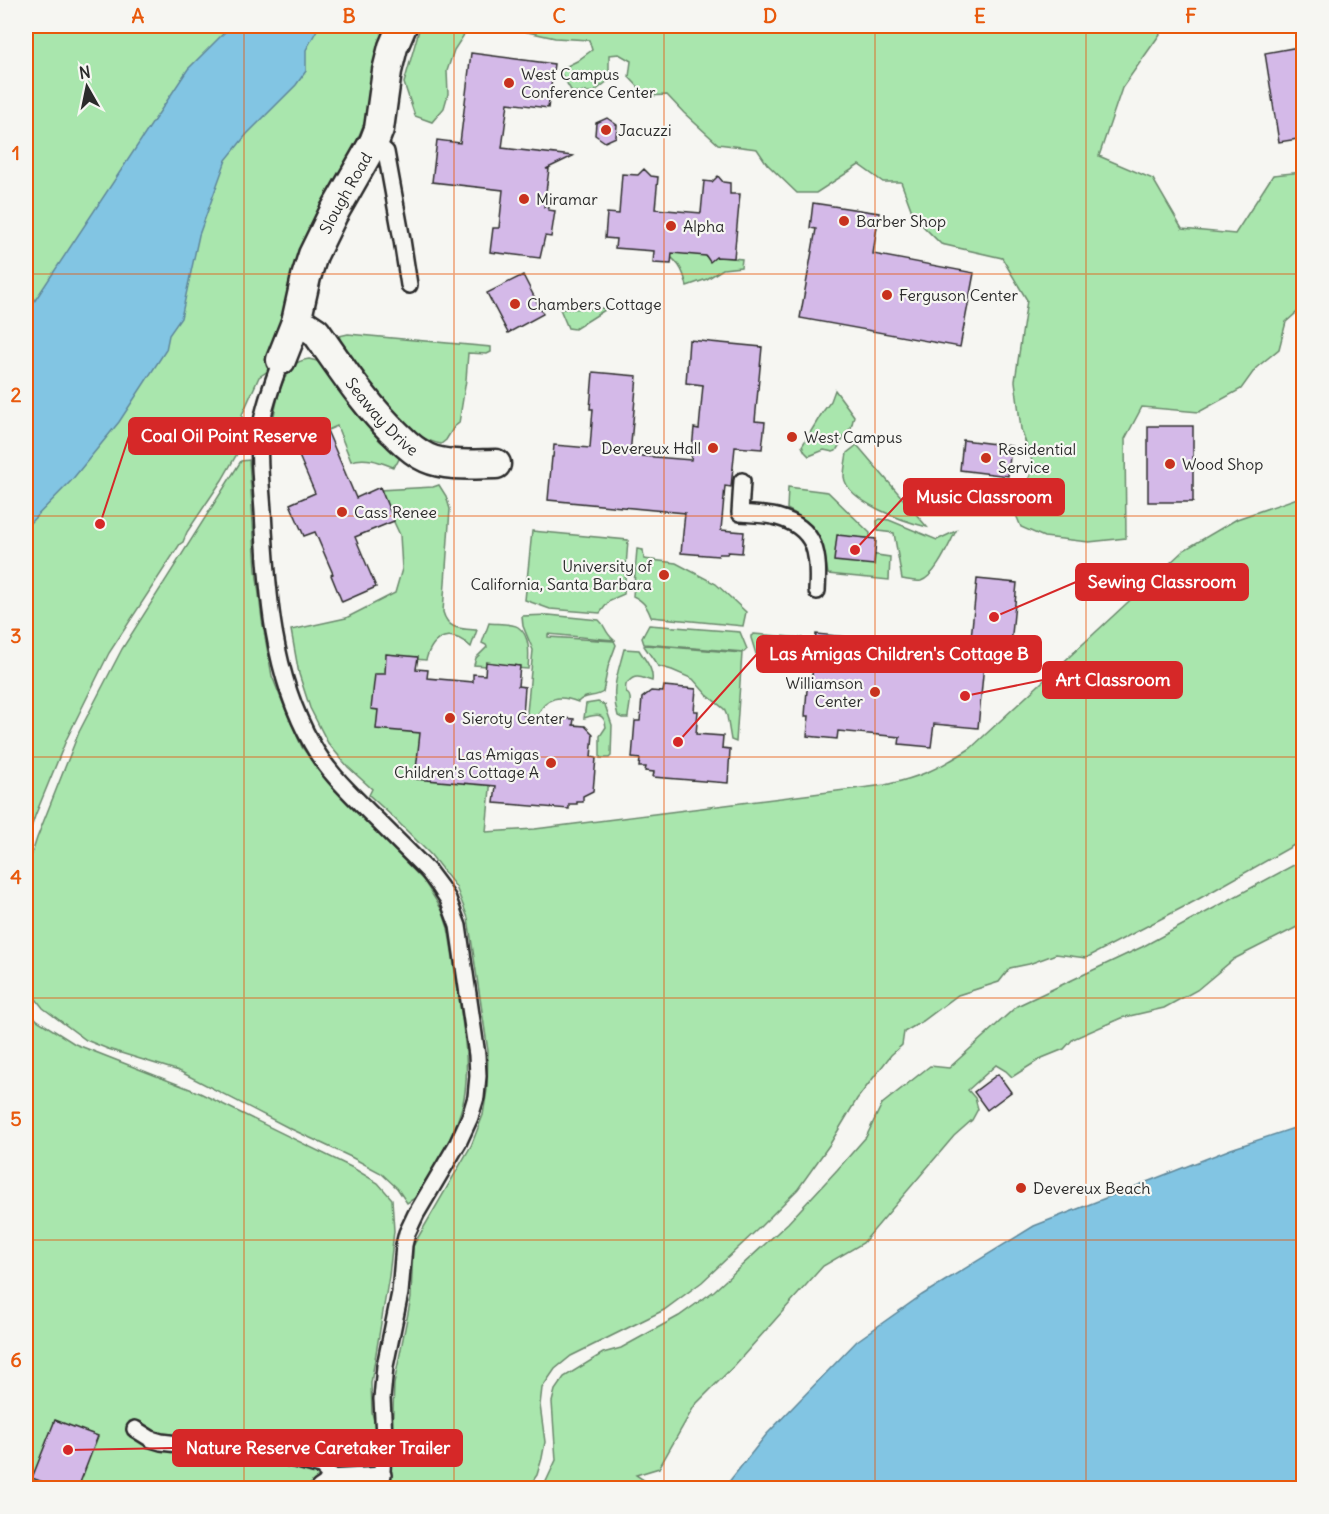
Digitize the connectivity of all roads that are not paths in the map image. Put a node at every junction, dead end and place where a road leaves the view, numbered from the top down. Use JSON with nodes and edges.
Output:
{"nodes":[{"id":1,"x":402,"y":26,"type":"edge"},
{"id":2,"x":375,"y":142,"type":"junction"},
{"id":3,"x":409,"y":285,"type":"dead end"},
{"id":4,"x":296,"y":322,"type":"junction"},
{"id":5,"x":281,"y":360,"type":"joint"},
{"id":6,"x":496,"y":464,"type":"dead end"},
{"id":7,"x":742,"y":481,"type":"dead end"},
{"id":8,"x":816,"y":591,"type":"dead end"},
{"id":9,"x":135,"y":1430,"type":"dead end"},
{"id":10,"x":382,"y":1482,"type":"edge"},
{"id":11,"x":324,"y":1483,"type":"edge"}],
"edges":[{"from":1,"to":2,"type":"street","name":"Slough Road"},
{"from":2,"to":3,"type":"lane"},
{"from":2,"to":4,"type":"street","name":"Slough Road"},
{"from":4,"to":5,"type":"street","name":"Slough Road"},
{"from":4,"to":6,"type":"street","name":"Seaway Drive"},
{"from":5,"to":10,"type":"lane"},
{"from":7,"to":8,"type":"lane"},
{"from":9,"to":11,"type":"lane"},
{"from":10,"to":11,"type":"lane"}]}
